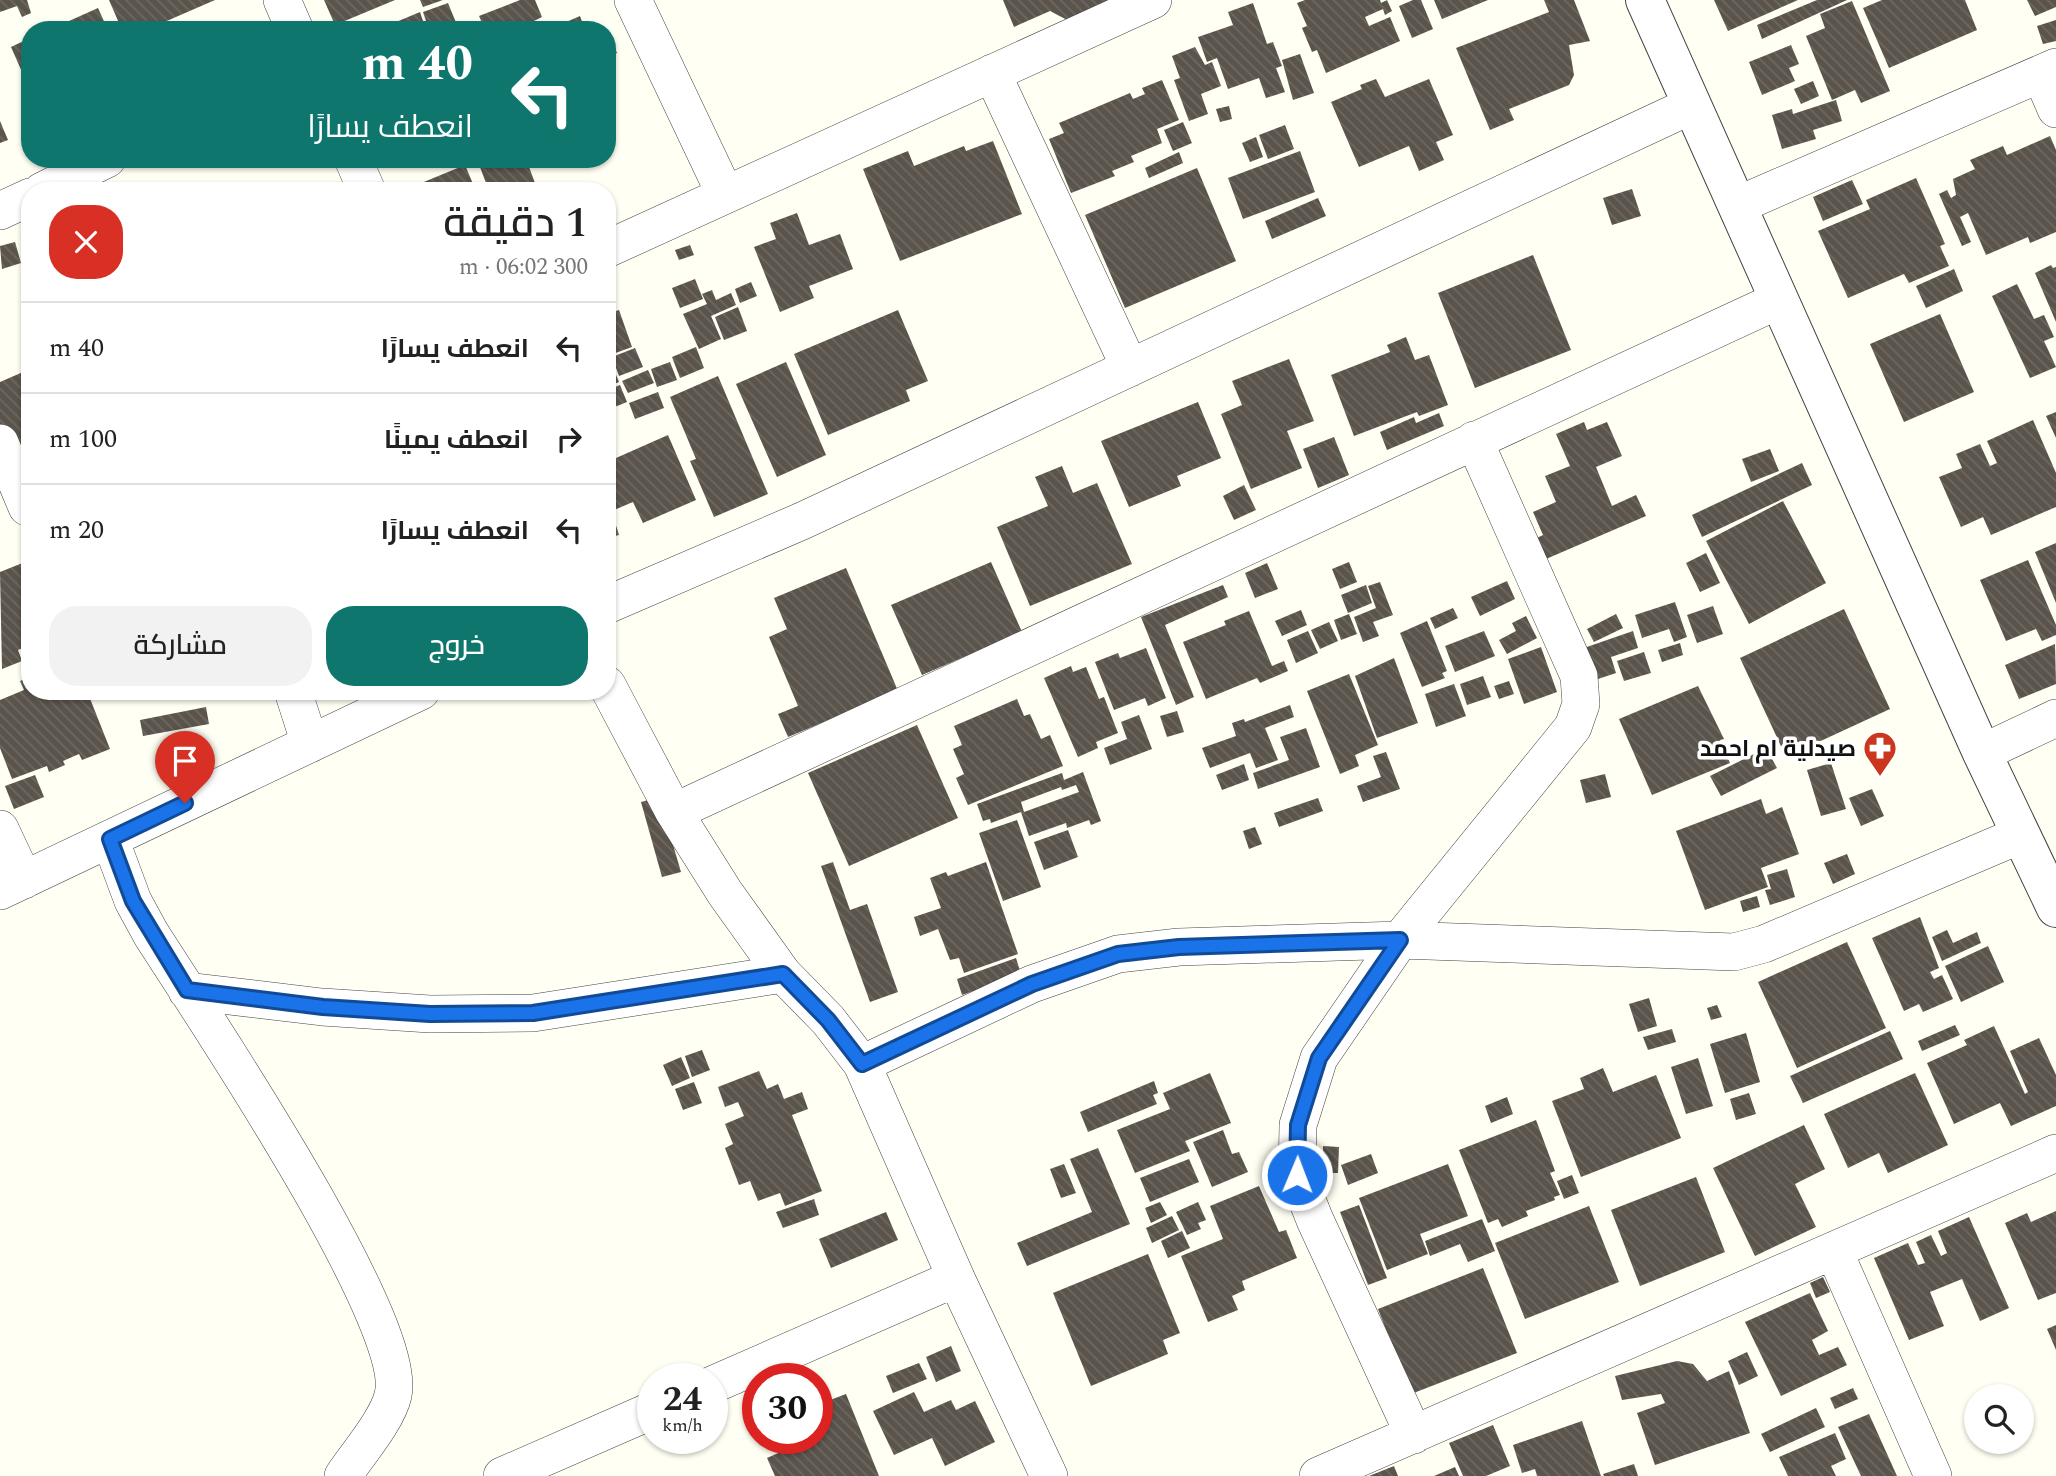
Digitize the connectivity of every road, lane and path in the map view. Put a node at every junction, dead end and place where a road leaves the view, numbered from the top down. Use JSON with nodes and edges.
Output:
{"nodes":[{"id":1,"x":282,"y":0,"type":"edge"},
{"id":2,"x":633,"y":0,"type":"edge"},
{"id":3,"x":1153,"y":0,"type":"edge"},
{"id":4,"x":1645,"y":0,"type":"edge"},
{"id":5,"x":291,"y":21,"type":"edge"},
{"id":6,"x":2048,"y":71,"type":"edge"},
{"id":7,"x":992,"y":73,"type":"junction"},
{"id":8,"x":1690,"y":106,"type":"junction"},
{"id":9,"x":2056,"y":109,"type":"edge"},
{"id":10,"x":89,"y":168,"type":"edge"},
{"id":11,"x":60,"y":182,"type":"edge"},
{"id":12,"x":725,"y":194,"type":"junction"},
{"id":13,"x":21,"y":201,"type":"edge"},
{"id":14,"x":1738,"y":205,"type":"junction"},
{"id":15,"x":0,"y":211,"type":"edge"},
{"id":16,"x":616,"y":245,"type":"edge"},
{"id":17,"x":1779,"y":300,"type":"junction"},
{"id":18,"x":1130,"y":368,"type":"junction"},
{"id":19,"x":1474,"y":440,"type":"junction"},
{"id":20,"x":0,"y":443,"type":"edge"},
{"id":21,"x":19,"y":511,"type":"edge"},
{"id":22,"x":616,"y":601,"type":"edge"},
{"id":23,"x":296,"y":700,"type":"edge"},
{"id":24,"x":402,"y":700,"type":"edge"},
{"id":25,"x":615,"y":700,"type":"edge"},
{"id":26,"x":2056,"y":718,"type":"edge"},
{"id":27,"x":310,"y":744,"type":"junction"},
{"id":28,"x":1982,"y":753,"type":"junction"},
{"id":29,"x":674,"y":812,"type":"junction"},
{"id":30,"x":0,"y":829,"type":"edge"},
{"id":31,"x":2020,"y":835,"type":"junction"},
{"id":32,"x":110,"y":839,"type":"junction"},
{"id":33,"x":12,"y":885,"type":"edge"},
{"id":34,"x":2056,"y":908,"type":"edge"},
{"id":35,"x":1400,"y":940,"type":"junction"},
{"id":36,"x":783,"y":974,"type":"junction"},
{"id":37,"x":187,"y":990,"type":"junction"},
{"id":38,"x":862,"y":1064,"type":"junction"},
{"id":39,"x":2056,"y":1153,"type":"edge"},
{"id":40,"x":1834,"y":1251,"type":"junction"},
{"id":41,"x":956,"y":1278,"type":"junction"},
{"id":42,"x":728,"y":1378,"type":"edge"},
{"id":43,"x":637,"y":1417,"type":"edge"},
{"id":44,"x":1415,"y":1435,"type":"junction"},
{"id":45,"x":343,"y":1476,"type":"edge"},
{"id":46,"x":502,"y":1476,"type":"edge"},
{"id":47,"x":1049,"y":1476,"type":"edge"},
{"id":48,"x":1318,"y":1476,"type":"edge"},
{"id":49,"x":1933,"y":1476,"type":"edge"}],
"edges":[{"from":1,"to":5,"type":"street"},
{"from":2,"to":12,"type":"street"},
{"from":3,"to":7,"type":"street"},
{"from":4,"to":8,"type":"street"},
{"from":6,"to":9,"type":"street"},
{"from":6,"to":14,"type":"street"},
{"from":7,"to":12,"type":"street"},
{"from":7,"to":18,"type":"street"},
{"from":8,"to":14,"type":"street"},
{"from":8,"to":18,"type":"street"},
{"from":10,"to":11,"type":"street"},
{"from":12,"to":16,"type":"street"},
{"from":13,"to":15,"type":"street"},
{"from":14,"to":17,"type":"street"},
{"from":17,"to":19,"type":"street"},
{"from":17,"to":28,"type":"street"},
{"from":18,"to":22,"type":"street"},
{"from":19,"to":29,"type":"street"},
{"from":19,"to":35,"type":"street"},
{"from":20,"to":21,"type":"street"},
{"from":23,"to":27,"type":"street"},
{"from":24,"to":27,"type":"street"},
{"from":25,"to":29,"type":"street"},
{"from":26,"to":28,"type":"street"},
{"from":27,"to":32,"type":"street"},
{"from":28,"to":31,"type":"street"},
{"from":29,"to":36,"type":"street"},
{"from":30,"to":33,"type":"street"},
{"from":31,"to":34,"type":"street"},
{"from":31,"to":35,"type":"street"},
{"from":32,"to":33,"type":"street"},
{"from":32,"to":37,"type":"street"},
{"from":35,"to":38,"type":"street"},
{"from":35,"to":44,"type":"street"},
{"from":36,"to":37,"type":"street"},
{"from":36,"to":38,"type":"street"},
{"from":37,"to":45,"type":"street"},
{"from":38,"to":41,"type":"street"},
{"from":39,"to":40,"type":"street"},
{"from":40,"to":44,"type":"street"},
{"from":40,"to":49,"type":"street"},
{"from":41,"to":42,"type":"street"},
{"from":41,"to":47,"type":"street"},
{"from":43,"to":46,"type":"street"},
{"from":44,"to":48,"type":"street"}]}
